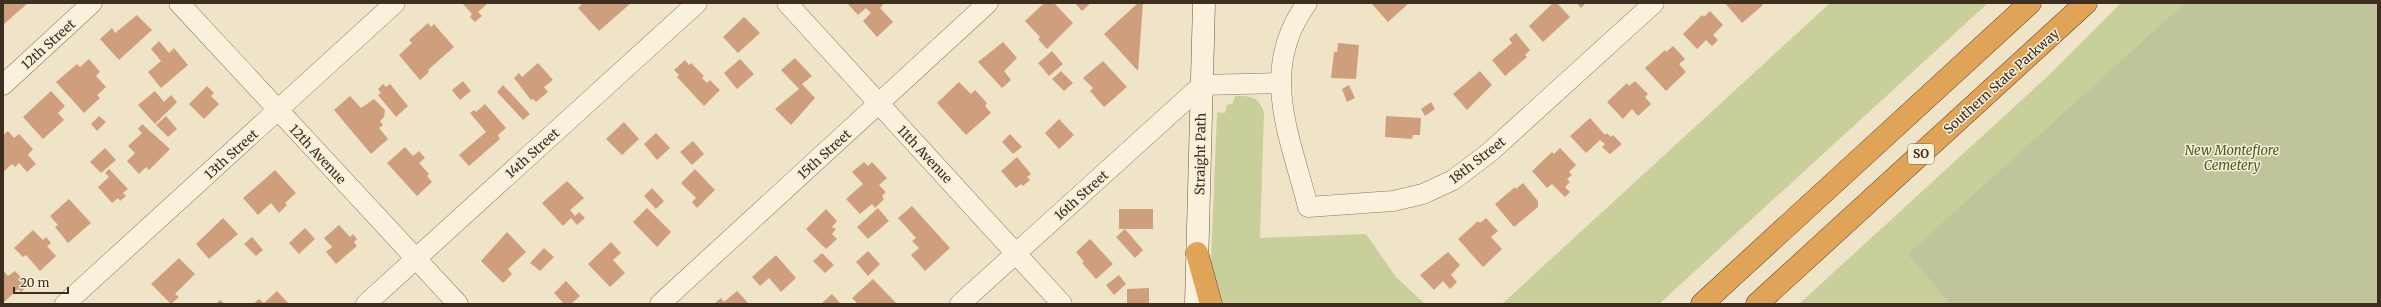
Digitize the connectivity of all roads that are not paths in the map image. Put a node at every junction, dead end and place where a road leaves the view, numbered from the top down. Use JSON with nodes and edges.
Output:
{"nodes":[{"id":1,"x":92,"y":3,"type":"edge"},
{"id":2,"x":179,"y":3,"type":"edge"},
{"id":3,"x":395,"y":3,"type":"edge"},
{"id":4,"x":698,"y":3,"type":"edge"},
{"id":5,"x":787,"y":3,"type":"edge"},
{"id":6,"x":988,"y":3,"type":"edge"},
{"id":7,"x":1204,"y":3,"type":"edge"},
{"id":8,"x":1307,"y":3,"type":"edge"},
{"id":9,"x":1654,"y":3,"type":"edge"},
{"id":10,"x":2030,"y":3,"type":"edge"},
{"id":11,"x":2086,"y":3,"type":"edge"},
{"id":12,"x":1280,"y":83,"type":"junction"},
{"id":13,"x":3,"y":85,"type":"edge"},
{"id":14,"x":1202,"y":85,"type":"junction"},
{"id":15,"x":879,"y":104,"type":"junction"},
{"id":16,"x":278,"y":111,"type":"junction"},
{"id":17,"x":1017,"y":253,"type":"junction"},
{"id":18,"x":1197,"y":253,"type":"junction"},
{"id":19,"x":416,"y":258,"type":"junction"},
{"id":20,"x":1725,"y":283,"type":"junction"},
{"id":21,"x":65,"y":304,"type":"edge"},
{"id":22,"x":366,"y":304,"type":"edge"},
{"id":23,"x":458,"y":304,"type":"edge"},
{"id":24,"x":660,"y":304,"type":"edge"},
{"id":25,"x":960,"y":304,"type":"edge"},
{"id":26,"x":1062,"y":304,"type":"edge"},
{"id":27,"x":1196,"y":304,"type":"edge"},
{"id":28,"x":1211,"y":304,"type":"edge"},
{"id":29,"x":1691,"y":304,"type":"edge"},
{"id":30,"x":1702,"y":304,"type":"edge"},
{"id":31,"x":1757,"y":304,"type":"edge"}],
"edges":[{"from":1,"to":13,"type":"street","name":"12th Street"},
{"from":2,"to":16,"type":"street","name":"12th Avenue"},
{"from":3,"to":16,"type":"street","name":"13th Street"},
{"from":4,"to":19,"type":"street","name":"14th Street"},
{"from":5,"to":15,"type":"street","name":"11th Avenue"},
{"from":6,"to":15,"type":"street","name":"15th Street"},
{"from":7,"to":14,"type":"main road","name":"Straight Path"},
{"from":8,"to":12,"type":"street"},
{"from":9,"to":12,"type":"street","name":"18th Street"},
{"from":10,"to":20,"type":"highway"},
{"from":11,"to":31,"type":"highway","name":"Southern State Parkway","number":"SO"},
{"from":12,"to":14,"type":"street"},
{"from":14,"to":17,"type":"street","name":"16th Street"},
{"from":14,"to":18,"type":"main road","name":"Straight Path"},
{"from":15,"to":17,"type":"street","name":"11th Avenue"},
{"from":15,"to":24,"type":"street","name":"15th Street"},
{"from":16,"to":19,"type":"street","name":"12th Avenue"},
{"from":16,"to":21,"type":"street","name":"13th Street"},
{"from":17,"to":25,"type":"street","name":"16th Street"},
{"from":17,"to":26,"type":"street","name":"11th Avenue"},
{"from":18,"to":27,"type":"main road","name":"Straight Path"},
{"from":18,"to":28,"type":"highway"},
{"from":19,"to":22,"type":"street","name":"14th Street"},
{"from":19,"to":23,"type":"street","name":"12th Avenue"},
{"from":20,"to":29,"type":"highway"},
{"from":20,"to":30,"type":"highway"}]}
